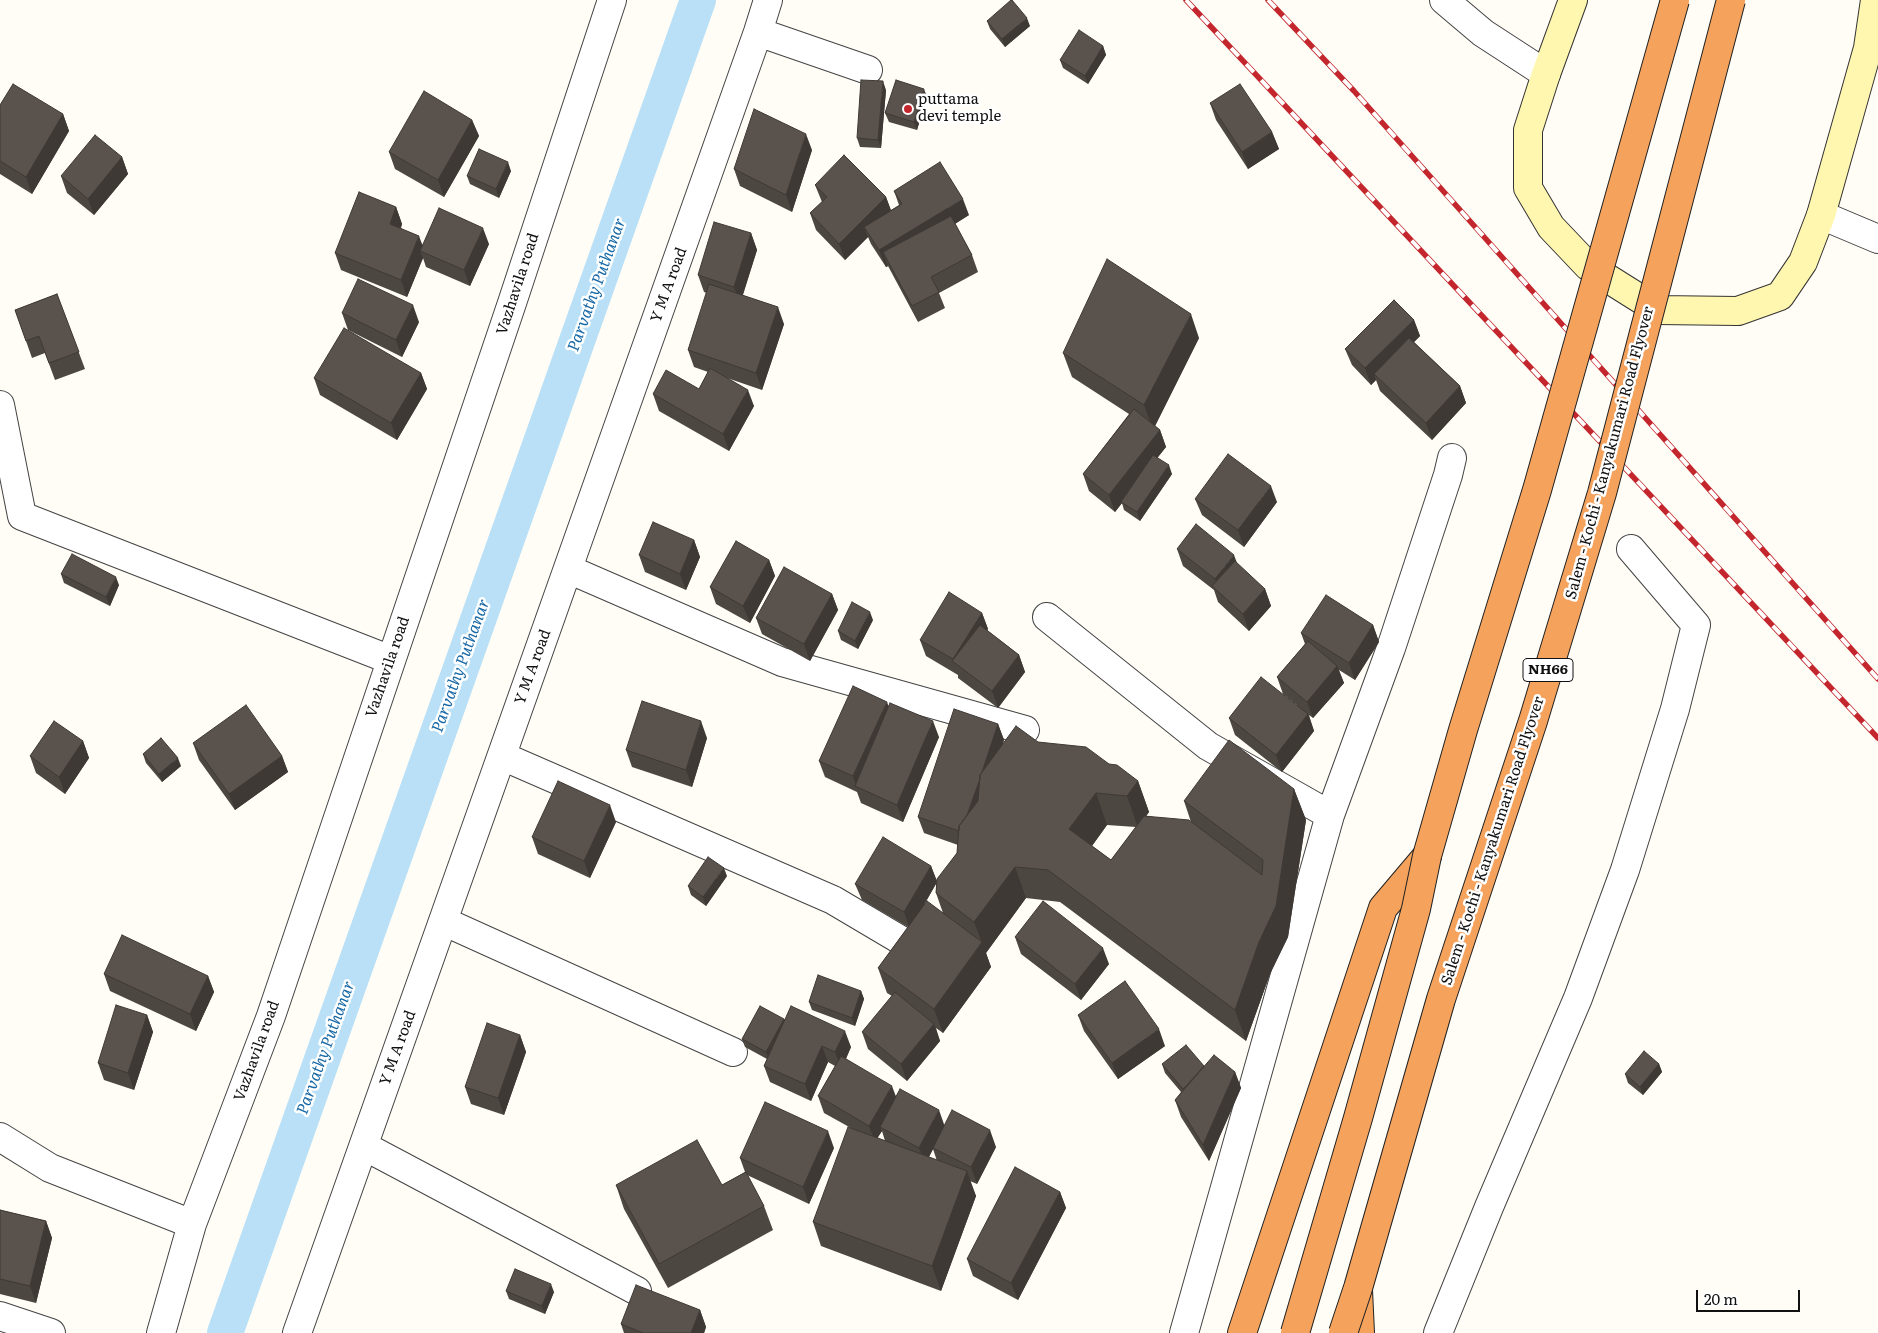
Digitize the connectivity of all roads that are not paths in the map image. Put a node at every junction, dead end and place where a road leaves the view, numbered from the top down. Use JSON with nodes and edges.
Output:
{"nodes":[{"id":1,"x":612,"y":0,"type":"edge"},
{"id":2,"x":768,"y":0,"type":"edge"},
{"id":3,"x":1444,"y":0,"type":"edge"},
{"id":4,"x":1572,"y":0,"type":"edge"},
{"id":5,"x":1675,"y":0,"type":"edge"},
{"id":6,"x":1731,"y":0,"type":"edge"},
{"id":7,"x":1875,"y":0,"type":"edge"},
{"id":8,"x":758,"y":32,"type":"junction"},
{"id":9,"x":868,"y":70,"type":"dead end"},
{"id":10,"x":1546,"y":74,"type":"junction"},
{"id":11,"x":1821,"y":215,"type":"junction"},
{"id":12,"x":1878,"y":239,"type":"edge"},
{"id":13,"x":0,"y":405,"type":"edge"},
{"id":14,"x":1452,"y":458,"type":"dead end"},
{"id":15,"x":1631,"y":549,"type":"dead end"},
{"id":16,"x":568,"y":569,"type":"junction"},
{"id":17,"x":1047,"y":617,"type":"dead end"},
{"id":18,"x":391,"y":660,"type":"junction"},
{"id":19,"x":1025,"y":730,"type":"edge"},
{"id":20,"x":502,"y":756,"type":"junction"},
{"id":21,"x":1330,"y":815,"type":"junction"},
{"id":22,"x":1428,"y":856,"type":"junction"},
{"id":23,"x":443,"y":921,"type":"junction"},
{"id":24,"x":904,"y":942,"type":"edge"},
{"id":25,"x":732,"y":1052,"type":"dead end"},
{"id":26,"x":0,"y":1137,"type":"edge"},
{"id":27,"x":364,"y":1146,"type":"junction"},
{"id":28,"x":192,"y":1224,"type":"junction"},
{"id":29,"x":1358,"y":1288,"type":"junction"},
{"id":30,"x":637,"y":1292,"type":"edge"},
{"id":31,"x":0,"y":1316,"type":"edge"},
{"id":32,"x":51,"y":1333,"type":"edge"},
{"id":33,"x":162,"y":1333,"type":"edge"},
{"id":34,"x":298,"y":1333,"type":"edge"},
{"id":35,"x":1184,"y":1333,"type":"edge"},
{"id":36,"x":1242,"y":1333,"type":"edge"},
{"id":37,"x":1295,"y":1333,"type":"edge"},
{"id":38,"x":1343,"y":1333,"type":"edge"},
{"id":39,"x":1360,"y":1333,"type":"edge"},
{"id":40,"x":1438,"y":1333,"type":"edge"}],
"edges":[{"from":1,"to":18,"type":"street","name":"Vazhavila road"},
{"from":2,"to":8,"type":"street","name":"Y M A road"},
{"from":3,"to":10,"type":"street"},
{"from":4,"to":10,"type":"street"},
{"from":5,"to":22,"type":"highway","bridge":true},
{"from":6,"to":29,"type":"highway","name":"Salem - Kochi - Kanyakumari Road Flyover","number":"NH66","bridge":true},
{"from":7,"to":11,"type":"street"},
{"from":8,"to":9,"type":"street"},
{"from":8,"to":16,"type":"street","name":"Y M A road"},
{"from":10,"to":11,"type":"street"},
{"from":11,"to":12,"type":"street"},
{"from":13,"to":18,"type":"street"},
{"from":14,"to":21,"type":"street"},
{"from":15,"to":40,"type":"street"},
{"from":16,"to":19,"type":"street"},
{"from":16,"to":20,"type":"street","name":"Y M A road"},
{"from":17,"to":21,"type":"street"},
{"from":18,"to":28,"type":"street","name":"Vazhavila road"},
{"from":20,"to":23,"type":"street","name":"Y M A road"},
{"from":20,"to":24,"type":"street"},
{"from":21,"to":35,"type":"street"},
{"from":22,"to":36,"type":"highway"},
{"from":22,"to":37,"type":"highway","bridge":true},
{"from":23,"to":25,"type":"street"},
{"from":23,"to":27,"type":"street","name":"Y M A road"},
{"from":26,"to":28,"type":"street"},
{"from":27,"to":30,"type":"street"},
{"from":27,"to":34,"type":"street","name":"Y M A road"},
{"from":28,"to":33,"type":"street","name":"Vazhavila road"},
{"from":29,"to":38,"type":"highway","name":"Salem - Kochi - Kanyakumari Road Flyover","number":"NH66","bridge":true},
{"from":29,"to":39,"type":"highway"},
{"from":31,"to":32,"type":"street"}]}
